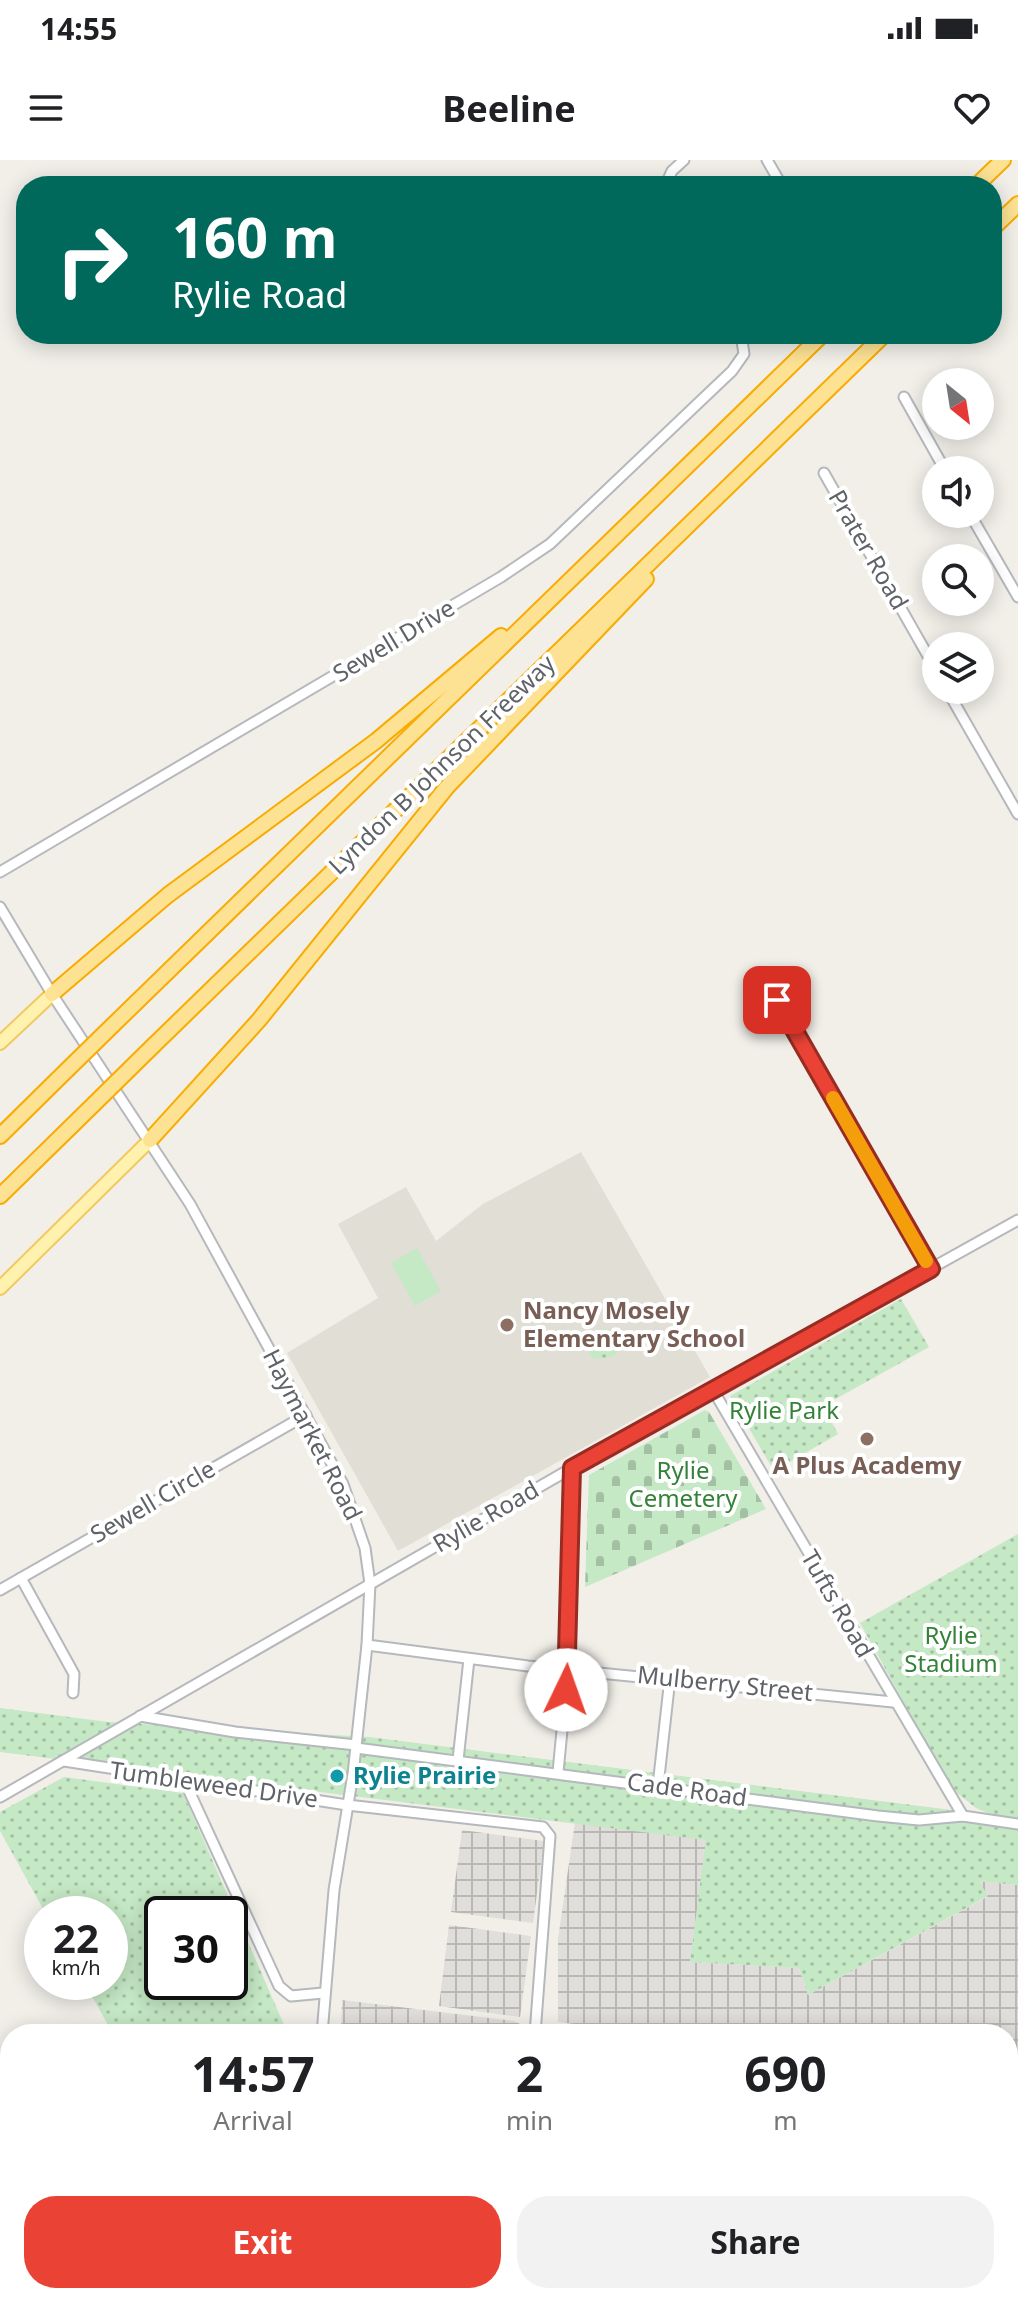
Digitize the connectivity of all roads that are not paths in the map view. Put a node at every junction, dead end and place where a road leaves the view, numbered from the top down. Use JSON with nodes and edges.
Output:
{"nodes":[{"id":1,"x":684,"y":160,"type":"edge"},
{"id":2,"x":1003,"y":160,"type":"edge"},
{"id":3,"x":670,"y":176,"type":"edge"},
{"id":4,"x":986,"y":176,"type":"edge"},
{"id":5,"x":1018,"y":204,"type":"edge"},
{"id":6,"x":1002,"y":219,"type":"edge"},
{"id":7,"x":742,"y":344,"type":"edge"},
{"id":8,"x":813,"y":344,"type":"edge"},
{"id":9,"x":875,"y":344,"type":"edge"},
{"id":10,"x":904,"y":397,"type":"dead end"},
{"id":11,"x":937,"y":456,"type":"edge"},
{"id":12,"x":754,"y":461,"type":"junction"},
{"id":13,"x":824,"y":473,"type":"dead end"},
{"id":14,"x":978,"y":528,"type":"edge"},
{"id":15,"x":591,"y":561,"type":"junction"},
{"id":16,"x":1018,"y":597,"type":"edge"},
{"id":17,"x":922,"y":645,"type":"edge"},
{"id":18,"x":955,"y":704,"type":"edge"},
{"id":19,"x":1018,"y":814,"type":"edge"},
{"id":20,"x":0,"y":872,"type":"edge"},
{"id":21,"x":0,"y":907,"type":"edge"},
{"id":22,"x":52,"y":994,"type":"junction"},
{"id":23,"x":777,"y":1000,"type":"dead end"},
{"id":24,"x":0,"y":1043,"type":"edge"},
{"id":25,"x":0,"y":1136,"type":"edge"},
{"id":26,"x":150,"y":1140,"type":"junction"},
{"id":27,"x":0,"y":1197,"type":"edge"},
{"id":28,"x":1018,"y":1220,"type":"edge"},
{"id":29,"x":931,"y":1269,"type":"junction"},
{"id":30,"x":0,"y":1288,"type":"edge"},
{"id":31,"x":713,"y":1390,"type":"junction"},
{"id":32,"x":306,"y":1415,"type":"junction"},
{"id":33,"x":572,"y":1468,"type":"junction"},
{"id":34,"x":21,"y":1578,"type":"junction"},
{"id":35,"x":370,"y":1584,"type":"junction"},
{"id":36,"x":0,"y":1590,"type":"edge"},
{"id":37,"x":367,"y":1645,"type":"junction"},
{"id":38,"x":469,"y":1659,"type":"junction"},
{"id":39,"x":568,"y":1668,"type":"junction"},
{"id":40,"x":670,"y":1678,"type":"junction"},
{"id":41,"x":73,"y":1693,"type":"dead end"},
{"id":42,"x":893,"y":1702,"type":"junction"},
{"id":43,"x":140,"y":1716,"type":"junction"},
{"id":44,"x":356,"y":1747,"type":"junction"},
{"id":45,"x":458,"y":1760,"type":"junction"},
{"id":46,"x":64,"y":1761,"type":"junction"},
{"id":47,"x":558,"y":1772,"type":"junction"},
{"id":48,"x":184,"y":1780,"type":"junction"},
{"id":49,"x":658,"y":1786,"type":"junction"},
{"id":50,"x":0,"y":1797,"type":"edge"},
{"id":51,"x":347,"y":1805,"type":"junction"},
{"id":52,"x":963,"y":1816,"type":"junction"},
{"id":53,"x":1018,"y":1824,"type":"edge"},
{"id":54,"x":323,"y":1993,"type":"junction"},
{"id":55,"x":322,"y":2024,"type":"edge"},
{"id":56,"x":536,"y":2024,"type":"edge"}],
"edges":[{"from":1,"to":3,"type":"street"},
{"from":2,"to":4,"type":"highway"},
{"from":5,"to":6,"type":"highway"},
{"from":7,"to":20,"type":"street","name":"Sewell Drive"},
{"from":8,"to":15,"type":"highway","name":"Lyndon B Johnson Freeway"},
{"from":9,"to":12,"type":"highway","name":"Lyndon B Johnson Freeway"},
{"from":10,"to":11,"type":"street"},
{"from":12,"to":26,"type":"highway"},
{"from":12,"to":27,"type":"highway","name":"Lyndon B Johnson Freeway","bridge":true},
{"from":13,"to":17,"type":"street","name":"Prater Road"},
{"from":14,"to":16,"type":"street"},
{"from":15,"to":22,"type":"highway"},
{"from":15,"to":25,"type":"highway","name":"Lyndon B Johnson Freeway","bridge":true},
{"from":18,"to":19,"type":"street"},
{"from":21,"to":22,"type":"street","name":"Haymarket Road"},
{"from":22,"to":24,"type":"main road"},
{"from":22,"to":26,"type":"street","name":"Haymarket Road"},
{"from":23,"to":29,"type":"street"},
{"from":26,"to":30,"type":"main road"},
{"from":26,"to":32,"type":"street","name":"Haymarket Road"},
{"from":28,"to":29,"type":"street","name":"Rylie Road"},
{"from":29,"to":31,"type":"street","name":"Rylie Road"},
{"from":31,"to":33,"type":"street","name":"Rylie Road"},
{"from":31,"to":42,"type":"street","name":"Tufts Road"},
{"from":32,"to":34,"type":"street","name":"Sewell Circle"},
{"from":32,"to":35,"type":"street","name":"Haymarket Road"},
{"from":33,"to":35,"type":"street","name":"Rylie Road"},
{"from":33,"to":39,"type":"street"},
{"from":34,"to":36,"type":"street","name":"Sewell Circle"},
{"from":34,"to":41,"type":"street"},
{"from":35,"to":37,"type":"street","name":"Haymarket Road"},
{"from":35,"to":43,"type":"street","name":"Rylie Road"},
{"from":37,"to":38,"type":"street","name":"Mulberry Street"},
{"from":37,"to":44,"type":"street","name":"Haymarket Road"},
{"from":38,"to":39,"type":"street","name":"Mulberry Street"},
{"from":38,"to":45,"type":"street"},
{"from":39,"to":40,"type":"street","name":"Mulberry Street"},
{"from":39,"to":47,"type":"street"},
{"from":40,"to":42,"type":"street","name":"Mulberry Street"},
{"from":40,"to":49,"type":"street"},
{"from":42,"to":52,"type":"street","name":"Tufts Road"},
{"from":43,"to":44,"type":"street","name":"Cade Road"},
{"from":43,"to":46,"type":"street","name":"Rylie Road"},
{"from":44,"to":45,"type":"street","name":"Cade Road"},
{"from":44,"to":51,"type":"street","name":"Haymarket Road"},
{"from":45,"to":47,"type":"street","name":"Cade Road"},
{"from":46,"to":48,"type":"street","name":"Tumbleweed Drive"},
{"from":46,"to":50,"type":"street","name":"Rylie Road"},
{"from":47,"to":49,"type":"street","name":"Cade Road"},
{"from":48,"to":51,"type":"street","name":"Tumbleweed Drive"},
{"from":48,"to":54,"type":"street"},
{"from":49,"to":52,"type":"street","name":"Cade Road"},
{"from":51,"to":54,"type":"street","name":"Haymarket Road"},
{"from":51,"to":56,"type":"street","name":"Tumbleweed Drive"},
{"from":52,"to":53,"type":"street","name":"Cade Road"},
{"from":54,"to":55,"type":"street","name":"Haymarket Road"}]}
